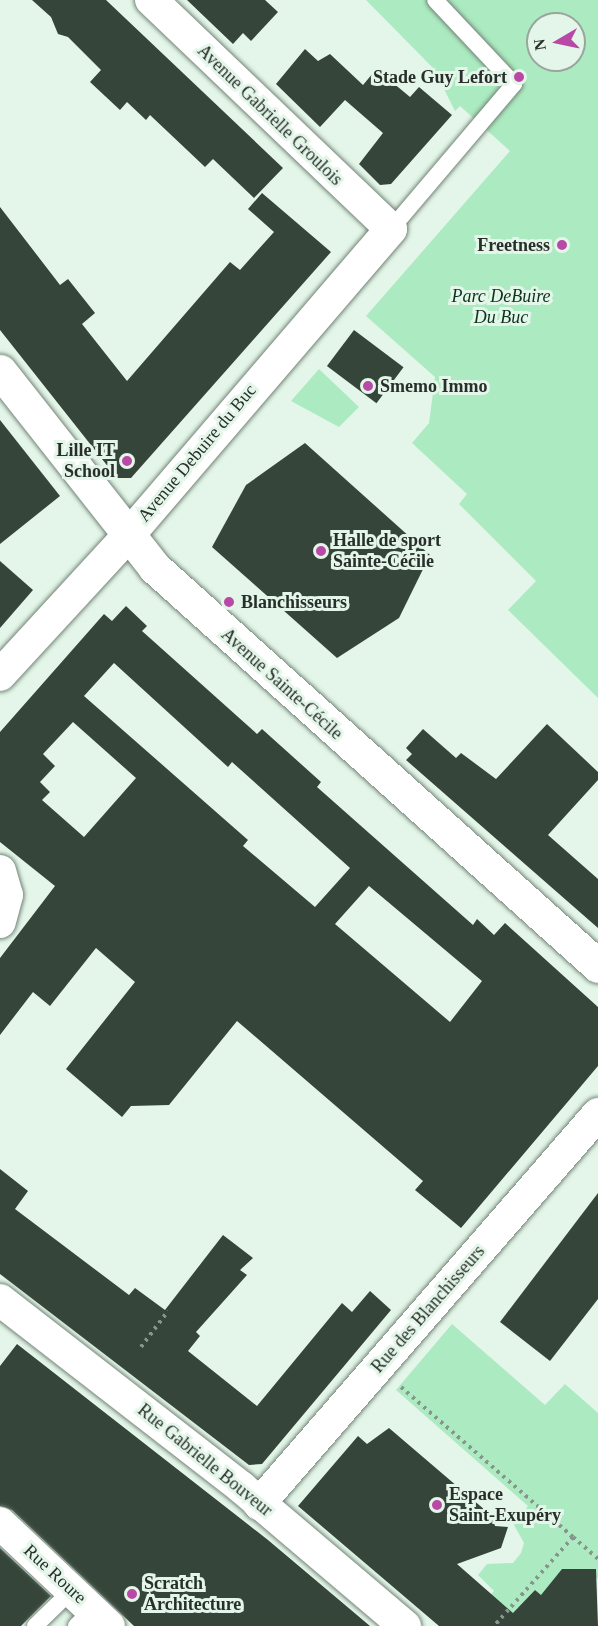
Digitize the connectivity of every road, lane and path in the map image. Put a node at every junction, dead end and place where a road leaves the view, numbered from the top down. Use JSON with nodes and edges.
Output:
{"nodes":[{"id":1,"x":151,"y":0,"type":"edge"},
{"id":2,"x":435,"y":0,"type":"edge"},
{"id":3,"x":391,"y":229,"type":"junction"},
{"id":4,"x":0,"y":371,"type":"edge"},
{"id":5,"x":128,"y":536,"type":"junction"},
{"id":6,"x":0,"y":675,"type":"edge"},
{"id":7,"x":0,"y":871,"type":"edge"},
{"id":8,"x":0,"y":922,"type":"edge"},
{"id":9,"x":598,"y":966,"type":"edge"},
{"id":10,"x":598,"y":1114,"type":"edge"},
{"id":11,"x":2,"y":1307,"type":"edge"},
{"id":12,"x":168,"y":1311,"type":"dead end"},
{"id":13,"x":141,"y":1347,"type":"dead end"},
{"id":14,"x":378,"y":1366,"type":"junction"},
{"id":15,"x":259,"y":1504,"type":"junction"},
{"id":16,"x":0,"y":1523,"type":"edge"},
{"id":17,"x":573,"y":1537,"type":"junction"},
{"id":18,"x":598,"y":1559,"type":"edge"},
{"id":19,"x":87,"y":1613,"type":"edge"},
{"id":20,"x":35,"y":1626,"type":"edge"},
{"id":21,"x":405,"y":1626,"type":"edge"},
{"id":22,"x":494,"y":1626,"type":"edge"}],
"edges":[{"from":1,"to":3,"type":"street","name":"Avenue Gabrielle Groulois"},
{"from":2,"to":3,"type":"lane"},
{"from":3,"to":5,"type":"street","name":"Avenue Debuire du Buc"},
{"from":4,"to":5,"type":"street","name":"Avenue Sainte-Cécile"},
{"from":5,"to":6,"type":"street","name":"Avenue Debuire du Buc"},
{"from":5,"to":9,"type":"street","name":"Avenue Sainte-Cécile"},
{"from":7,"to":8,"type":"street"},
{"from":10,"to":14,"type":"street","name":"Rue des Blanchisseurs"},
{"from":11,"to":15,"type":"street","name":"Rue Gabrielle Bouveur"},
{"from":12,"to":13,"type":"path"},
{"from":14,"to":15,"type":"street","name":"Rue des Blanchisseurs"},
{"from":14,"to":17,"type":"path"},
{"from":15,"to":21,"type":"street","name":"Rue Gabrielle Bouveur"},
{"from":16,"to":19,"type":"street","name":"Rue Roure"},
{"from":17,"to":18,"type":"path"},
{"from":17,"to":22,"type":"path"},
{"from":19,"to":20,"type":"lane"}]}
